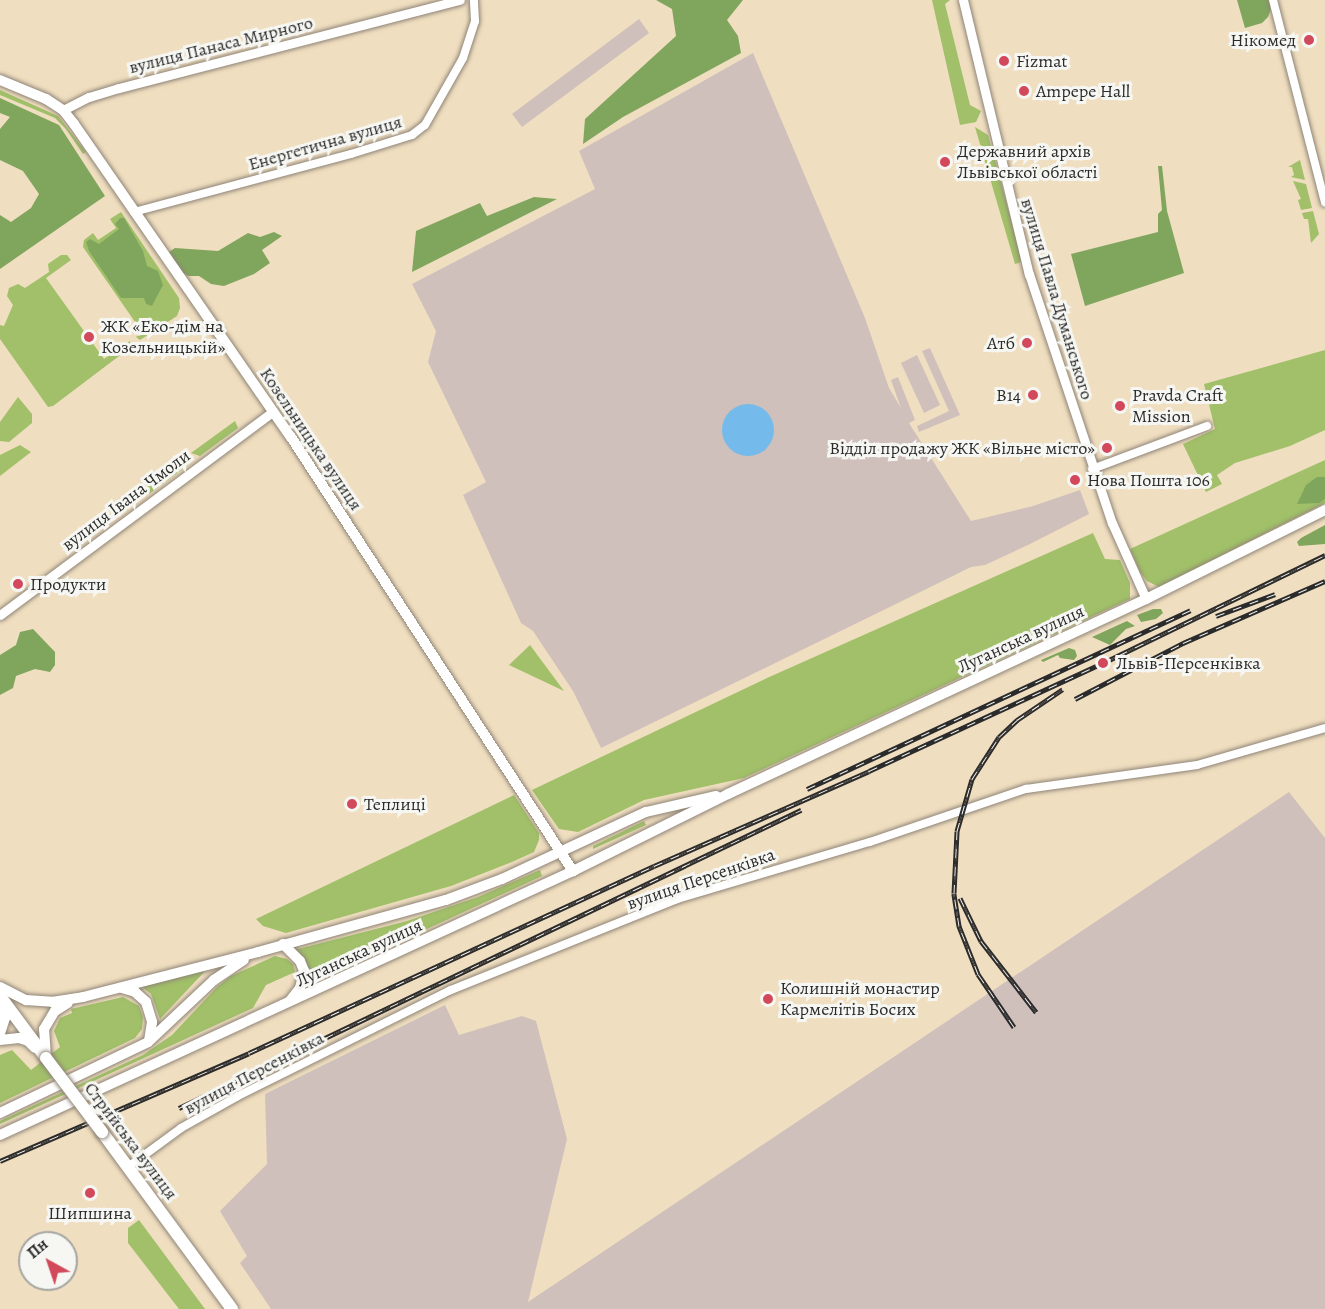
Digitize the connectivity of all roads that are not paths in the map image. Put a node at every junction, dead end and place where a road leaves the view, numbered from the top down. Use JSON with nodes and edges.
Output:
{"nodes":[{"id":1,"x":460,"y":0,"type":"edge"},
{"id":2,"x":474,"y":0,"type":"edge"},
{"id":3,"x":963,"y":0,"type":"edge"},
{"id":4,"x":1273,"y":0,"type":"edge"},
{"id":5,"x":0,"y":80,"type":"edge"},
{"id":6,"x":63,"y":110,"type":"junction"},
{"id":7,"x":1325,"y":202,"type":"edge"},
{"id":8,"x":134,"y":212,"type":"junction"},
{"id":9,"x":272,"y":411,"type":"junction"},
{"id":10,"x":1206,"y":426,"type":"dead end"},
{"id":11,"x":1092,"y":469,"type":"junction"},
{"id":12,"x":1325,"y":510,"type":"edge"},
{"id":13,"x":1146,"y":599,"type":"junction"},
{"id":14,"x":0,"y":615,"type":"edge"},
{"id":15,"x":1325,"y":728,"type":"edge"},
{"id":16,"x":728,"y":794,"type":"junction"},
{"id":17,"x":561,"y":851,"type":"junction"},
{"id":18,"x":573,"y":871,"type":"junction"},
{"id":19,"x":283,"y":944,"type":"junction"},
{"id":20,"x":258,"y":952,"type":"junction"},
{"id":21,"x":0,"y":987,"type":"edge"},
{"id":22,"x":121,"y":988,"type":"junction"},
{"id":23,"x":0,"y":996,"type":"edge"},
{"id":24,"x":83,"y":997,"type":"junction"},
{"id":25,"x":0,"y":1002,"type":"edge"},
{"id":26,"x":287,"y":1004,"type":"junction"},
{"id":27,"x":0,"y":1033,"type":"edge"},
{"id":28,"x":0,"y":1040,"type":"edge"},
{"id":29,"x":148,"y":1042,"type":"junction"},
{"id":30,"x":46,"y":1058,"type":"junction"},
{"id":31,"x":0,"y":1113,"type":"edge"},
{"id":32,"x":0,"y":1135,"type":"edge"},
{"id":33,"x":128,"y":1167,"type":"junction"},
{"id":34,"x":232,"y":1309,"type":"edge"}],
"edges":[{"from":1,"to":6,"type":"street","name":"вулиця Панаса Мирного"},
{"from":2,"to":8,"type":"street","name":"Енергетична вулиця"},
{"from":3,"to":11,"type":"street","name":"вулиця Павла Думанського"},
{"from":4,"to":7,"type":"street"},
{"from":5,"to":6,"type":"main road","name":"Козельницька вулиця"},
{"from":6,"to":8,"type":"main road","name":"Козельницька вулиця"},
{"from":8,"to":9,"type":"main road","name":"Козельницька вулиця"},
{"from":9,"to":14,"type":"street","name":"вулиця Івана Чмоли"},
{"from":9,"to":17,"type":"main road","name":"Козельницька вулиця"},
{"from":10,"to":11,"type":"street"},
{"from":11,"to":13,"type":"street","name":"вулиця Павла Думанського"},
{"from":12,"to":13,"type":"main road","name":"Луганська вулиця"},
{"from":13,"to":16,"type":"main road","name":"Луганська вулиця"},
{"from":15,"to":33,"type":"street","name":"вулиця Персенківка"},
{"from":16,"to":17,"type":"main road","name":"Луганська вулиця"},
{"from":16,"to":18,"type":"main road","name":"Луганська вулиця"},
{"from":17,"to":18,"type":"main road","name":"Козельницька вулиця"},
{"from":17,"to":19,"type":"main road","name":"Луганська вулиця"},
{"from":18,"to":26,"type":"main road","name":"Луганська вулиця"},
{"from":19,"to":20,"type":"main road","name":"Луганська вулиця"},
{"from":19,"to":26,"type":"main road"},
{"from":20,"to":22,"type":"main road","name":"Луганська вулиця"},
{"from":20,"to":29,"type":"main road","name":"Луганська вулиця"},
{"from":21,"to":24,"type":"main road","name":"Луганська вулиця"},
{"from":22,"to":24,"type":"main road","name":"Луганська вулиця"},
{"from":22,"to":29,"type":"main road"},
{"from":23,"to":30,"type":"main road","name":"Стрийська вулиця"},
{"from":24,"to":30,"type":"main road","name":"Луганська вулиця"},
{"from":25,"to":27,"type":"main road"},
{"from":26,"to":32,"type":"main road","name":"Луганська вулиця"},
{"from":28,"to":30,"type":"main road"},
{"from":29,"to":31,"type":"main road","name":"Луганська вулиця"},
{"from":30,"to":33,"type":"main road","name":"Стрийська вулиця","bridge":true},
{"from":33,"to":34,"type":"main road","name":"Стрийська вулиця"}]}
